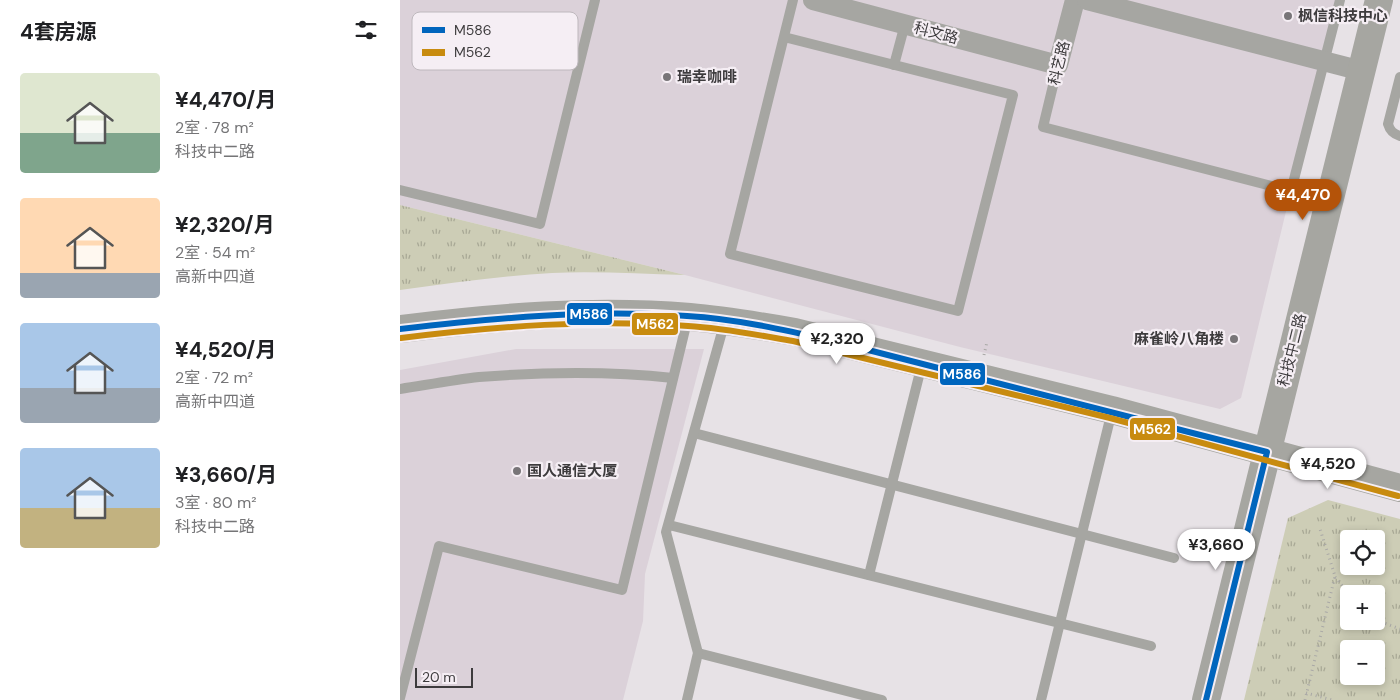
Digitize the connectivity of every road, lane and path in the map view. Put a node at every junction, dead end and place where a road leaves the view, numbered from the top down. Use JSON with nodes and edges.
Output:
{"nodes":[{"id":1,"x":595,"y":0,"type":"edge"},
{"id":2,"x":793,"y":0,"type":"edge"},
{"id":3,"x":813,"y":0,"type":"edge"},
{"id":4,"x":1075,"y":0,"type":"edge"},
{"id":5,"x":1087,"y":0,"type":"edge"},
{"id":6,"x":1340,"y":0,"type":"edge"},
{"id":7,"x":1379,"y":0,"type":"edge"},
{"id":8,"x":905,"y":24,"type":"junction"},
{"id":9,"x":784,"y":37,"type":"junction"},
{"id":10,"x":1324,"y":61,"type":"junction"},
{"id":11,"x":894,"y":65,"type":"junction"},
{"id":12,"x":1058,"y":65,"type":"junction"},
{"id":13,"x":578,"y":69,"type":"edge"},
{"id":14,"x":578,"y":70,"type":"edge"},
{"id":15,"x":1362,"y":71,"type":"junction"},
{"id":16,"x":1400,"y":76,"type":"edge"},
{"id":17,"x":1400,"y":136,"type":"edge"},
{"id":18,"x":400,"y":190,"type":"edge"},
{"id":19,"x":688,"y":316,"type":"junction"},
{"id":20,"x":725,"y":320,"type":"junction"},
{"id":21,"x":400,"y":329,"type":"edge"},
{"id":22,"x":987,"y":342,"type":"dead end"},
{"id":23,"x":984,"y":355,"type":"dead end"},
{"id":24,"x":922,"y":364,"type":"junction"},
{"id":25,"x":673,"y":378,"type":"junction"},
{"id":26,"x":400,"y":389,"type":"edge"},
{"id":27,"x":1112,"y":410,"type":"junction"},
{"id":28,"x":694,"y":433,"type":"junction"},
{"id":29,"x":1267,"y":452,"type":"junction"},
{"id":30,"x":892,"y":484,"type":"junction"},
{"id":31,"x":1400,"y":488,"type":"edge"},
{"id":32,"x":669,"y":525,"type":"junction"},
{"id":33,"x":1320,"y":529,"type":"dead end"},
{"id":34,"x":1082,"y":534,"type":"junction"},
{"id":35,"x":1174,"y":558,"type":"dead end"},
{"id":36,"x":869,"y":576,"type":"junction"},
{"id":37,"x":1335,"y":576,"type":"junction"},
{"id":38,"x":1342,"y":585,"type":"edge"},
{"id":39,"x":1060,"y":623,"type":"junction"},
{"id":40,"x":1385,"y":623,"type":"edge"},
{"id":41,"x":1400,"y":629,"type":"edge"},
{"id":42,"x":1151,"y":646,"type":"dead end"},
{"id":43,"x":698,"y":654,"type":"junction"},
{"id":44,"x":1306,"y":693,"type":"junction"},
{"id":45,"x":400,"y":698,"type":"edge"},
{"id":46,"x":877,"y":699,"type":"edge"},
{"id":47,"x":687,"y":700,"type":"edge"},
{"id":48,"x":1041,"y":700,"type":"edge"},
{"id":49,"x":1206,"y":700,"type":"edge"},
{"id":50,"x":1305,"y":700,"type":"edge"},
{"id":51,"x":1332,"y":700,"type":"edge"}],
"edges":[{"from":1,"to":13,"type":"lane"},
{"from":2,"to":9,"type":"lane"},
{"from":3,"to":8,"type":"street","name":"科文路"},
{"from":4,"to":12,"type":"street","name":"科艺路"},
{"from":5,"to":10,"type":"street"},
{"from":6,"to":10,"type":"lane"},
{"from":7,"to":15,"type":"main road","name":"科技中二路"},
{"from":8,"to":11,"type":"lane"},
{"from":8,"to":12,"type":"street","name":"科文路"},
{"from":9,"to":11,"type":"lane"},
{"from":9,"to":11,"type":"lane"},
{"from":10,"to":12,"type":"lane","name":"科艺路"},
{"from":10,"to":15,"type":"street"},
{"from":14,"to":18,"type":"lane"},
{"from":15,"to":29,"type":"main road","name":"科技中二路"},
{"from":16,"to":17,"type":"lane"},
{"from":19,"to":20,"type":"main road"},
{"from":19,"to":21,"type":"main road"},
{"from":19,"to":25,"type":"lane"},
{"from":20,"to":24,"type":"main road"},
{"from":20,"to":28,"type":"lane"},
{"from":22,"to":23,"type":"path"},
{"from":24,"to":27,"type":"main road"},
{"from":24,"to":30,"type":"lane"},
{"from":25,"to":26,"type":"lane"},
{"from":25,"to":45,"type":"lane"},
{"from":27,"to":29,"type":"main road"},
{"from":27,"to":34,"type":"lane"},
{"from":28,"to":30,"type":"lane"},
{"from":28,"to":32,"type":"lane"},
{"from":29,"to":31,"type":"main road"},
{"from":29,"to":49,"type":"main road","name":"科技中二路"},
{"from":30,"to":34,"type":"lane"},
{"from":30,"to":36,"type":"lane"},
{"from":32,"to":36,"type":"lane"},
{"from":32,"to":43,"type":"lane"},
{"from":33,"to":37,"type":"path"},
{"from":34,"to":35,"type":"lane"},
{"from":34,"to":39,"type":"lane"},
{"from":36,"to":39,"type":"lane"},
{"from":37,"to":38,"type":"path"},
{"from":37,"to":44,"type":"path"},
{"from":39,"to":42,"type":"lane"},
{"from":39,"to":48,"type":"lane"},
{"from":40,"to":41,"type":"path"},
{"from":43,"to":46,"type":"lane"},
{"from":43,"to":47,"type":"lane"},
{"from":44,"to":50,"type":"path"},
{"from":44,"to":51,"type":"path"}]}
